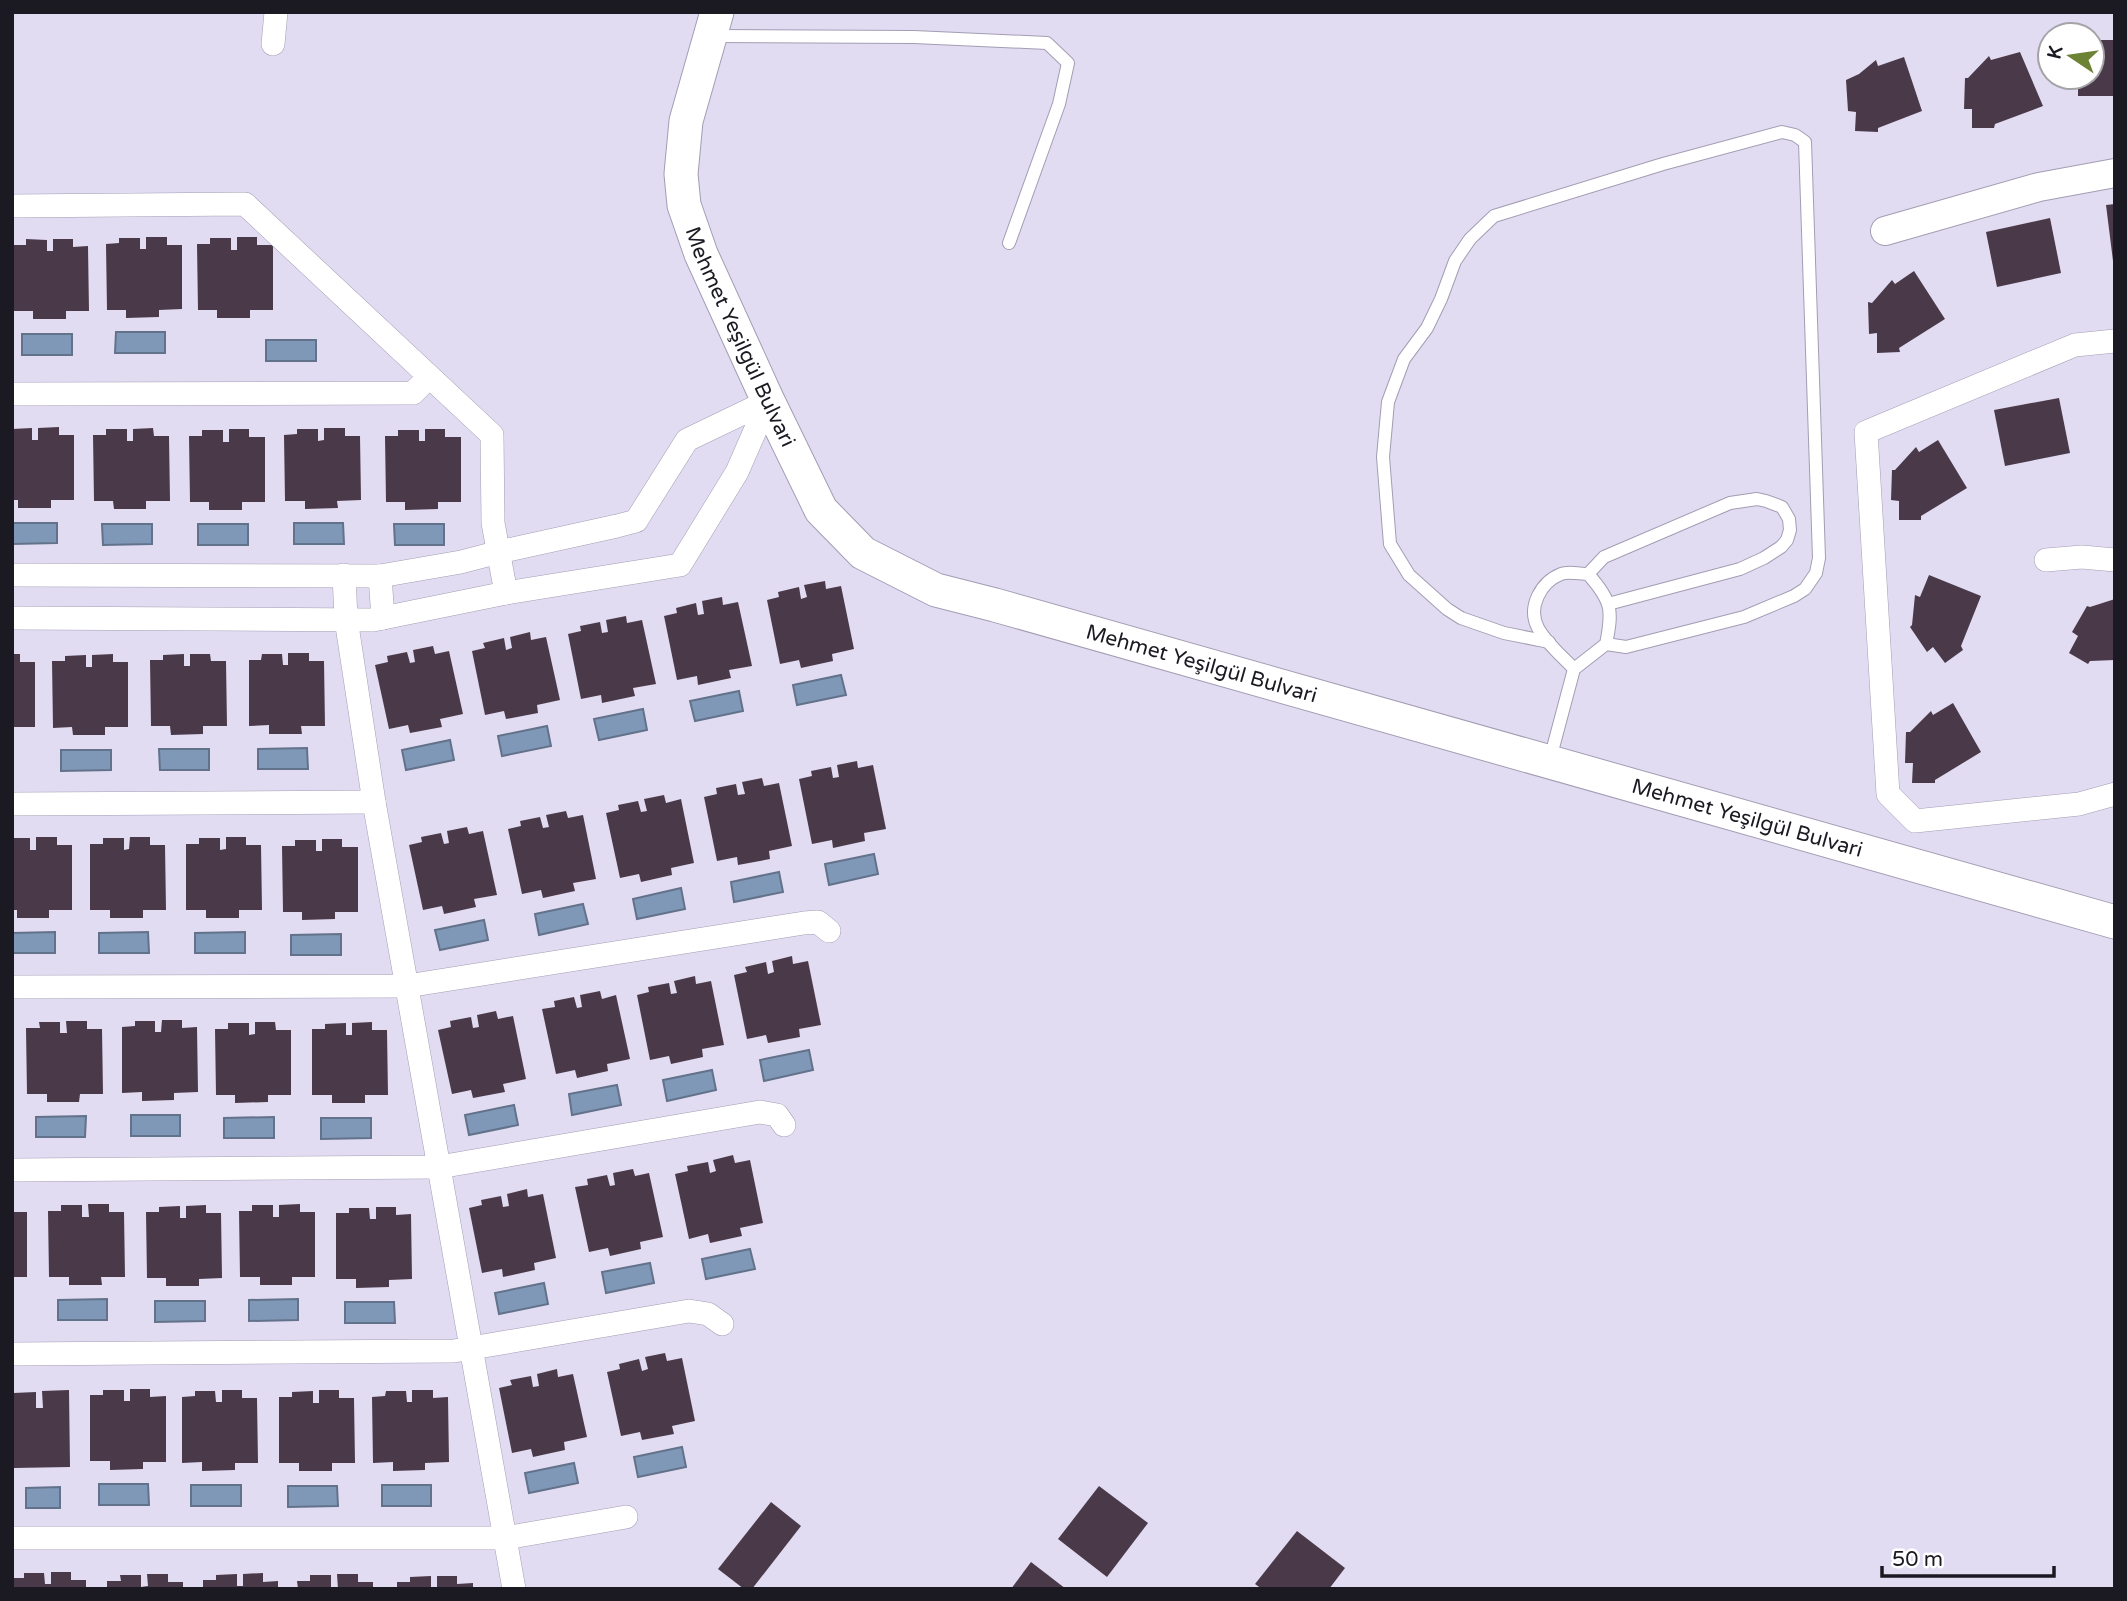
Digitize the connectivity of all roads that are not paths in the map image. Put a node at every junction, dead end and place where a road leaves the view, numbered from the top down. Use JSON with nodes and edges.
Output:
{"nodes":[{"id":1,"x":276,"y":12,"type":"edge"},
{"id":2,"x":713,"y":24,"type":"edge"},
{"id":3,"x":273,"y":44,"type":"dead end"},
{"id":4,"x":2115,"y":173,"type":"edge"},
{"id":5,"x":12,"y":206,"type":"edge"},
{"id":6,"x":1885,"y":230,"type":"dead end"},
{"id":7,"x":1009,"y":243,"type":"dead end"},
{"id":8,"x":2115,"y":341,"type":"edge"},
{"id":9,"x":429,"y":377,"type":"junction"},
{"id":10,"x":12,"y":394,"type":"edge"},
{"id":11,"x":768,"y":401,"type":"junction"},
{"id":12,"x":499,"y":552,"type":"junction"},
{"id":13,"x":2115,"y":559,"type":"edge"},
{"id":14,"x":2046,"y":560,"type":"dead end"},
{"id":15,"x":1588,"y":574,"type":"junction"},
{"id":16,"x":344,"y":575,"type":"junction"},
{"id":17,"x":12,"y":576,"type":"edge"},
{"id":18,"x":380,"y":576,"type":"junction"},
{"id":19,"x":506,"y":593,"type":"junction"},
{"id":20,"x":1608,"y":604,"type":"junction"},
{"id":21,"x":12,"y":618,"type":"edge"},
{"id":22,"x":383,"y":618,"type":"junction"},
{"id":23,"x":346,"y":619,"type":"junction"},
{"id":24,"x":1549,"y":642,"type":"junction"},
{"id":25,"x":1606,"y":644,"type":"junction"},
{"id":26,"x":1574,"y":669,"type":"junction"},
{"id":27,"x":1549,"y":762,"type":"junction"},
{"id":28,"x":2115,"y":794,"type":"edge"},
{"id":29,"x":374,"y":802,"type":"junction"},
{"id":30,"x":12,"y":804,"type":"edge"},
{"id":31,"x":2115,"y":922,"type":"edge"},
{"id":32,"x":829,"y":931,"type":"dead end"},
{"id":33,"x":407,"y":986,"type":"junction"},
{"id":34,"x":12,"y":987,"type":"edge"},
{"id":35,"x":784,"y":1125,"type":"dead end"},
{"id":36,"x":439,"y":1167,"type":"junction"},
{"id":37,"x":12,"y":1170,"type":"edge"},
{"id":38,"x":722,"y":1324,"type":"dead end"},
{"id":39,"x":472,"y":1350,"type":"junction"},
{"id":40,"x":12,"y":1354,"type":"edge"},
{"id":41,"x":626,"y":1517,"type":"dead end"},
{"id":42,"x":12,"y":1538,"type":"edge"},
{"id":43,"x":505,"y":1538,"type":"junction"},
{"id":44,"x":514,"y":1589,"type":"edge"}],
"edges":[{"from":1,"to":3,"type":"street"},
{"from":2,"to":7,"type":"lane"},
{"from":2,"to":11,"type":"main road","name":"Mehmet Yeşilgül Bulvari"},
{"from":4,"to":6,"type":"street"},
{"from":5,"to":9,"type":"street"},
{"from":8,"to":28,"type":"street"},
{"from":9,"to":10,"type":"street"},
{"from":9,"to":12,"type":"street"},
{"from":11,"to":12,"type":"street"},
{"from":11,"to":19,"type":"street"},
{"from":11,"to":27,"type":"main road","name":"Mehmet Yeşilgül Bulvari"},
{"from":12,"to":18,"type":"street"},
{"from":12,"to":19,"type":"street"},
{"from":13,"to":14,"type":"street"},
{"from":15,"to":20,"type":"lane"},
{"from":15,"to":20,"type":"lane"},
{"from":15,"to":24,"type":"lane"},
{"from":16,"to":17,"type":"street"},
{"from":16,"to":18,"type":"street"},
{"from":16,"to":23,"type":"street"},
{"from":18,"to":22,"type":"street"},
{"from":19,"to":22,"type":"street"},
{"from":20,"to":25,"type":"lane"},
{"from":21,"to":23,"type":"street"},
{"from":22,"to":23,"type":"street"},
{"from":23,"to":29,"type":"street"},
{"from":24,"to":25,"type":"lane"},
{"from":24,"to":26,"type":"lane"},
{"from":25,"to":26,"type":"lane"},
{"from":26,"to":27,"type":"lane"},
{"from":27,"to":31,"type":"main road","name":"Mehmet Yeşilgül Bulvari"},
{"from":29,"to":30,"type":"street"},
{"from":29,"to":33,"type":"street"},
{"from":32,"to":33,"type":"street"},
{"from":33,"to":34,"type":"street"},
{"from":33,"to":36,"type":"street"},
{"from":35,"to":36,"type":"street"},
{"from":36,"to":37,"type":"street"},
{"from":36,"to":39,"type":"street"},
{"from":38,"to":39,"type":"street"},
{"from":39,"to":40,"type":"street"},
{"from":39,"to":43,"type":"street"},
{"from":41,"to":43,"type":"street"},
{"from":42,"to":43,"type":"street"},
{"from":43,"to":44,"type":"street"}]}
